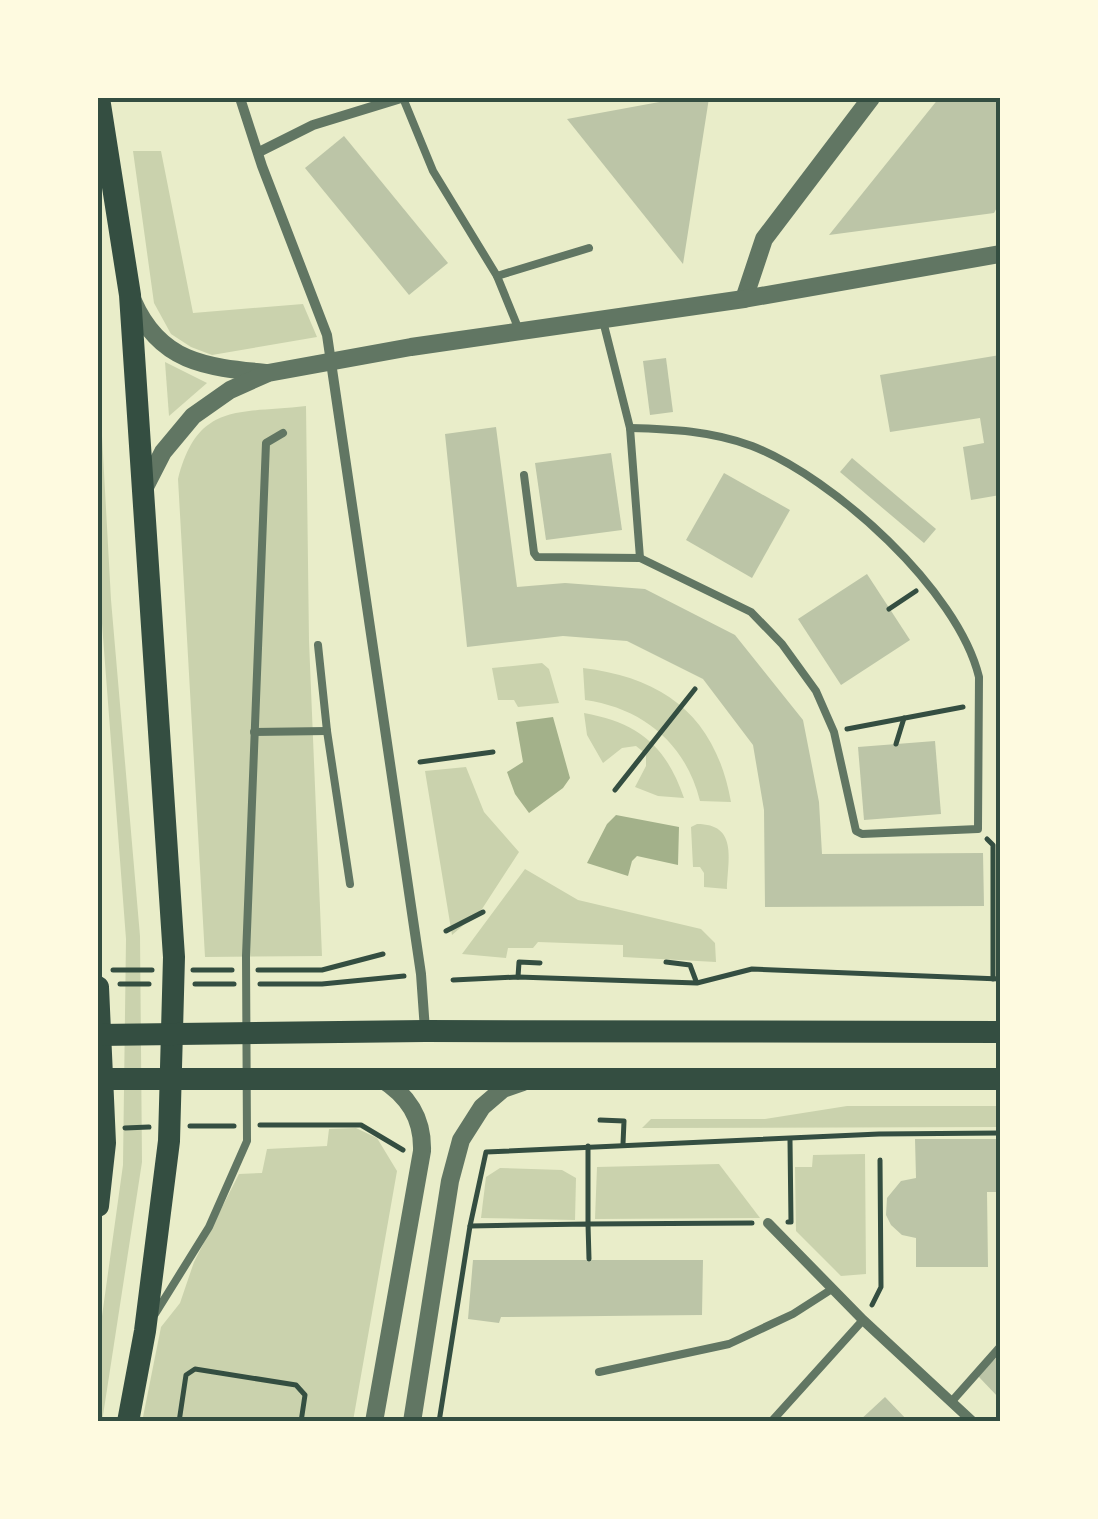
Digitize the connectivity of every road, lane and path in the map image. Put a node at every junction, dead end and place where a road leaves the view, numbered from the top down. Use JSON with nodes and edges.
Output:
{"nodes":[{"id":1,"x":99,"y":98,"type":"edge"},
{"id":2,"x":240,"y":98,"type":"edge"},
{"id":3,"x":402,"y":98,"type":"edge"},
{"id":4,"x":871,"y":98,"type":"edge"},
{"id":5,"x":259,"y":152,"type":"junction"},
{"id":6,"x":589,"y":248,"type":"dead end"},
{"id":7,"x":1000,"y":254,"type":"edge"},
{"id":8,"x":496,"y":276,"type":"junction"},
{"id":9,"x":130,"y":296,"type":"junction"},
{"id":10,"x":744,"y":299,"type":"junction"},
{"id":11,"x":602,"y":320,"type":"junction"},
{"id":12,"x":520,"y":332,"type":"junction"},
{"id":13,"x":329,"y":363,"type":"junction"},
{"id":14,"x":268,"y":373,"type":"junction"},
{"id":15,"x":630,"y":428,"type":"junction"},
{"id":16,"x":283,"y":434,"type":"dead end"},
{"id":17,"x":524,"y":475,"type":"dead end"},
{"id":18,"x":144,"y":490,"type":"junction"},
{"id":19,"x":640,"y":558,"type":"junction"},
{"id":20,"x":927,"y":584,"type":"junction"},
{"id":21,"x":889,"y":608,"type":"dead end"},
{"id":22,"x":318,"y":645,"type":"dead end"},
{"id":23,"x":695,"y":689,"type":"dead end"},
{"id":24,"x":979,"y":704,"type":"junction"},
{"id":25,"x":904,"y":716,"type":"junction"},
{"id":26,"x":254,"y":732,"type":"junction"},
{"id":27,"x":327,"y":732,"type":"junction"},
{"id":28,"x":834,"y":732,"type":"junction"},
{"id":29,"x":896,"y":744,"type":"dead end"},
{"id":30,"x":493,"y":752,"type":"dead end"},
{"id":31,"x":420,"y":762,"type":"dead end"},
{"id":32,"x":615,"y":790,"type":"dead end"},
{"id":33,"x":978,"y":829,"type":"junction"},
{"id":34,"x":350,"y":884,"type":"dead end"},
{"id":35,"x":483,"y":912,"type":"dead end"},
{"id":36,"x":446,"y":931,"type":"dead end"},
{"id":37,"x":383,"y":954,"type":"dead end"},
{"id":38,"x":540,"y":962,"type":"dead end"},
{"id":39,"x":666,"y":962,"type":"dead end"},
{"id":40,"x":98,"y":970,"type":"edge"},
{"id":41,"x":154,"y":970,"type":"dead end"},
{"id":42,"x":191,"y":970,"type":"dead end"},
{"id":43,"x":421,"y":974,"type":"junction"},
{"id":44,"x":518,"y":978,"type":"junction"},
{"id":45,"x":997,"y":979,"type":"edge"},
{"id":46,"x":453,"y":980,"type":"dead end"},
{"id":47,"x":697,"y":983,"type":"junction"},
{"id":48,"x":154,"y":984,"type":"dead end"},
{"id":49,"x":191,"y":984,"type":"dead end"},
{"id":50,"x":107,"y":986,"type":"edge"},
{"id":51,"x":425,"y":1030,"type":"junction"},
{"id":52,"x":1000,"y":1032,"type":"edge"},
{"id":53,"x":98,"y":1034,"type":"edge"},
{"id":54,"x":380,"y":1077,"type":"junction"},
{"id":55,"x":1000,"y":1079,"type":"edge"},
{"id":56,"x":98,"y":1080,"type":"edge"},
{"id":57,"x":527,"y":1080,"type":"junction"},
{"id":58,"x":600,"y":1120,"type":"dead end"},
{"id":59,"x":154,"y":1127,"type":"dead end"},
{"id":60,"x":173,"y":1127,"type":"dead end"},
{"id":61,"x":116,"y":1128,"type":"dead end"},
{"id":62,"x":1000,"y":1134,"type":"edge"},
{"id":63,"x":790,"y":1140,"type":"junction"},
{"id":64,"x":623,"y":1145,"type":"junction"},
{"id":65,"x":588,"y":1146,"type":"junction"},
{"id":66,"x":404,"y":1150,"type":"dead end"},
{"id":67,"x":880,"y":1160,"type":"dead end"},
{"id":68,"x":98,"y":1206,"type":"edge"},
{"id":69,"x":768,"y":1223,"type":"junction"},
{"id":70,"x":588,"y":1224,"type":"junction"},
{"id":71,"x":470,"y":1226,"type":"junction"},
{"id":72,"x":589,"y":1259,"type":"dead end"},
{"id":73,"x":832,"y":1289,"type":"junction"},
{"id":74,"x":863,"y":1320,"type":"junction"},
{"id":75,"x":145,"y":1331,"type":"junction"},
{"id":76,"x":1000,"y":1347,"type":"edge"},
{"id":77,"x":599,"y":1372,"type":"dead end"},
{"id":78,"x":952,"y":1400,"type":"junction"},
{"id":79,"x":128,"y":1422,"type":"edge"},
{"id":80,"x":180,"y":1422,"type":"edge"},
{"id":81,"x":301,"y":1422,"type":"edge"},
{"id":82,"x":374,"y":1422,"type":"edge"},
{"id":83,"x":412,"y":1422,"type":"edge"},
{"id":84,"x":439,"y":1422,"type":"edge"},
{"id":85,"x":771,"y":1422,"type":"edge"},
{"id":86,"x":973,"y":1422,"type":"edge"}],
"edges":[{"from":1,"to":9,"type":"main road"},
{"from":2,"to":5,"type":"street"},
{"from":3,"to":5,"type":"street"},
{"from":3,"to":8,"type":"lane"},
{"from":4,"to":10,"type":"street"},
{"from":5,"to":13,"type":"street"},
{"from":6,"to":8,"type":"lane"},
{"from":7,"to":10,"type":"street"},
{"from":8,"to":12,"type":"lane"},
{"from":9,"to":14,"type":"street"},
{"from":9,"to":18,"type":"main road"},
{"from":10,"to":11,"type":"street"},
{"from":11,"to":12,"type":"street"},
{"from":11,"to":15,"type":"lane"},
{"from":12,"to":13,"type":"street"},
{"from":13,"to":14,"type":"street"},
{"from":13,"to":43,"type":"street"},
{"from":14,"to":18,"type":"street"},
{"from":15,"to":19,"type":"lane"},
{"from":15,"to":20,"type":"lane"},
{"from":16,"to":26,"type":"lane"},
{"from":17,"to":19,"type":"lane"},
{"from":18,"to":75,"type":"main road"},
{"from":19,"to":28,"type":"lane"},
{"from":20,"to":21,"type":"path"},
{"from":20,"to":24,"type":"lane"},
{"from":22,"to":27,"type":"lane"},
{"from":23,"to":32,"type":"path"},
{"from":24,"to":25,"type":"path"},
{"from":24,"to":33,"type":"lane"},
{"from":25,"to":28,"type":"path"},
{"from":25,"to":29,"type":"path"},
{"from":26,"to":27,"type":"lane"},
{"from":26,"to":75,"type":"lane"},
{"from":27,"to":34,"type":"lane"},
{"from":28,"to":33,"type":"lane"},
{"from":30,"to":31,"type":"path"},
{"from":33,"to":45,"type":"path"},
{"from":35,"to":36,"type":"path"},
{"from":37,"to":42,"type":"path"},
{"from":38,"to":44,"type":"path"},
{"from":39,"to":47,"type":"path"},
{"from":40,"to":41,"type":"path"},
{"from":43,"to":49,"type":"path"},
{"from":43,"to":51,"type":"street"},
{"from":44,"to":46,"type":"path"},
{"from":44,"to":47,"type":"path"},
{"from":45,"to":47,"type":"path"},
{"from":48,"to":50,"type":"path"},
{"from":50,"to":68,"type":"main road"},
{"from":51,"to":52,"type":"main road"},
{"from":51,"to":53,"type":"main road"},
{"from":54,"to":56,"type":"main road"},
{"from":54,"to":57,"type":"main road"},
{"from":54,"to":82,"type":"street"},
{"from":55,"to":57,"type":"main road"},
{"from":57,"to":83,"type":"street"},
{"from":58,"to":64,"type":"path"},
{"from":59,"to":61,"type":"path"},
{"from":60,"to":66,"type":"path"},
{"from":62,"to":63,"type":"path"},
{"from":63,"to":64,"type":"path"},
{"from":63,"to":69,"type":"path"},
{"from":64,"to":65,"type":"path"},
{"from":65,"to":70,"type":"path"},
{"from":65,"to":71,"type":"path"},
{"from":67,"to":74,"type":"path"},
{"from":69,"to":70,"type":"path"},
{"from":69,"to":73,"type":"street"},
{"from":70,"to":71,"type":"path"},
{"from":70,"to":72,"type":"path"},
{"from":71,"to":84,"type":"path"},
{"from":73,"to":74,"type":"street"},
{"from":73,"to":77,"type":"lane"},
{"from":74,"to":78,"type":"street"},
{"from":74,"to":85,"type":"lane"},
{"from":75,"to":79,"type":"main road"},
{"from":76,"to":78,"type":"lane"},
{"from":78,"to":86,"type":"street"},
{"from":80,"to":81,"type":"path"}]}
